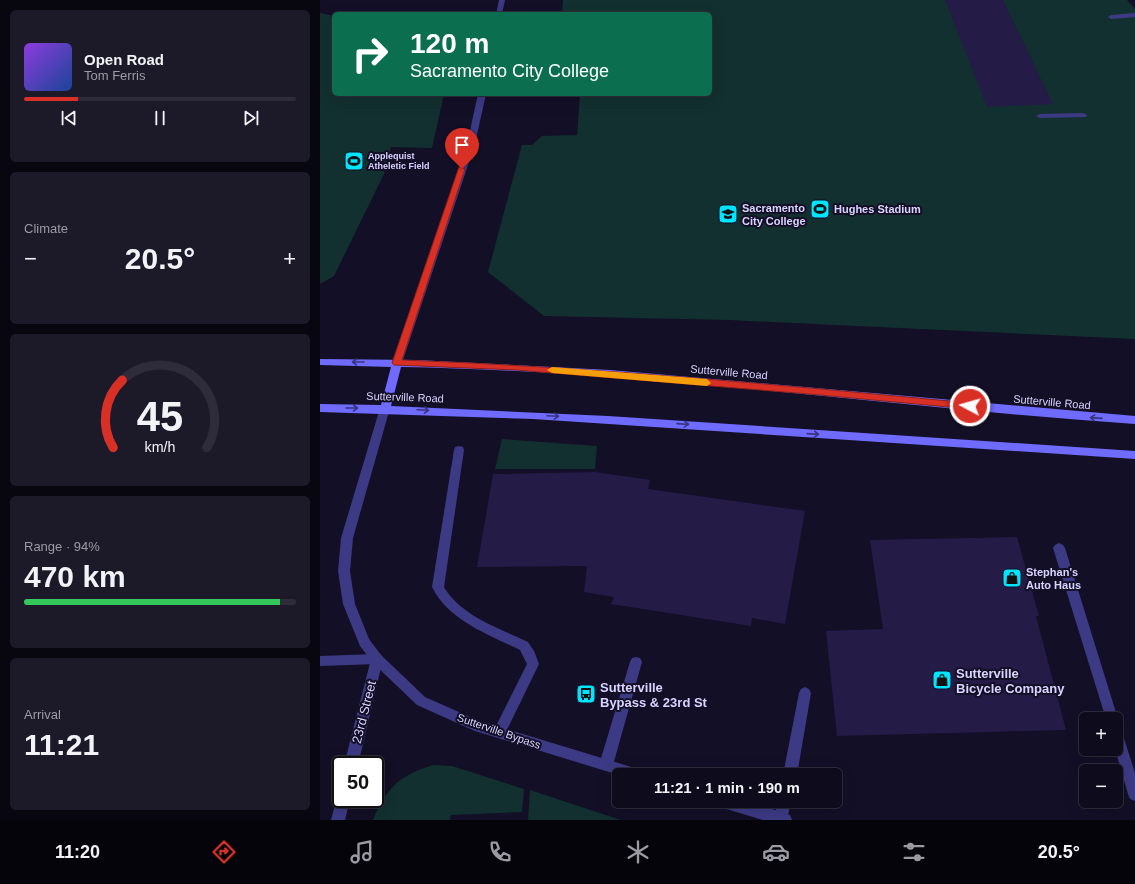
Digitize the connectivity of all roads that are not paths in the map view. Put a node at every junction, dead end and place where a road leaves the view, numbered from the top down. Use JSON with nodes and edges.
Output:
{"nodes":[{"id":1,"x":502,"y":0,"type":"edge"},
{"id":2,"x":499,"y":12,"type":"edge"},
{"id":3,"x":1135,"y":15,"type":"edge"},
{"id":4,"x":1111,"y":17,"type":"dead end"},
{"id":5,"x":482,"y":96,"type":"edge"},
{"id":6,"x":1082,"y":115,"type":"dead end"},
{"id":7,"x":1040,"y":116,"type":"dead end"},
{"id":8,"x":320,"y":362,"type":"edge"},
{"id":9,"x":397,"y":363,"type":"junction"},
{"id":10,"x":320,"y":408,"type":"edge"},
{"id":11,"x":384,"y":408,"type":"junction"},
{"id":12,"x":1135,"y":420,"type":"edge"},
{"id":13,"x":459,"y":450,"type":"dead end"},
{"id":14,"x":1135,"y":455,"type":"edge"},
{"id":15,"x":1059,"y":548,"type":"dead end"},
{"id":16,"x":377,"y":659,"type":"junction"},
{"id":17,"x":320,"y":661,"type":"edge"},
{"id":18,"x":636,"y":662,"type":"dead end"},
{"id":19,"x":806,"y":693,"type":"dead end"},
{"id":20,"x":1110,"y":712,"type":"edge"},
{"id":21,"x":499,"y":732,"type":"junction"},
{"id":22,"x":1123,"y":755,"type":"edge"},
{"id":23,"x":353,"y":756,"type":"edge"},
{"id":24,"x":606,"y":765,"type":"junction"},
{"id":25,"x":616,"y":768,"type":"edge"},
{"id":26,"x":791,"y":768,"type":"edge"},
{"id":27,"x":1135,"y":794,"type":"edge"},
{"id":28,"x":341,"y":808,"type":"edge"},
{"id":29,"x":746,"y":808,"type":"edge"},
{"id":30,"x":784,"y":808,"type":"edge"},
{"id":31,"x":783,"y":819,"type":"edge"},
{"id":32,"x":338,"y":820,"type":"edge"}],
"edges":[{"from":1,"to":2,"type":"street"},
{"from":3,"to":4,"type":"street"},
{"from":5,"to":9,"type":"street"},
{"from":6,"to":7,"type":"street"},
{"from":9,"to":8,"type":"main road","name":"Sutterville Road","one_way":true},
{"from":9,"to":11,"type":"main road"},
{"from":12,"to":9,"type":"main road","name":"Sutterville Road","one_way":true},
{"from":10,"to":11,"type":"main road","name":"Sutterville Road","one_way":true},
{"from":11,"to":14,"type":"main road","name":"Sutterville Road","one_way":true},
{"from":11,"to":16,"type":"street","name":"Sutterville Bypass"},
{"from":13,"to":21,"type":"street"},
{"from":15,"to":20,"type":"street"},
{"from":16,"to":17,"type":"street"},
{"from":16,"to":21,"type":"street","name":"Sutterville Bypass"},
{"from":16,"to":23,"type":"street","name":"23rd Street"},
{"from":18,"to":24,"type":"street"},
{"from":19,"to":26,"type":"street"},
{"from":21,"to":24,"type":"street","name":"Sutterville Bypass"},
{"from":22,"to":27,"type":"street"},
{"from":24,"to":25,"type":"street","name":"Sutterville Bypass"},
{"from":28,"to":32,"type":"street"},
{"from":29,"to":31,"type":"street"},
{"from":30,"to":31,"type":"street"}]}
